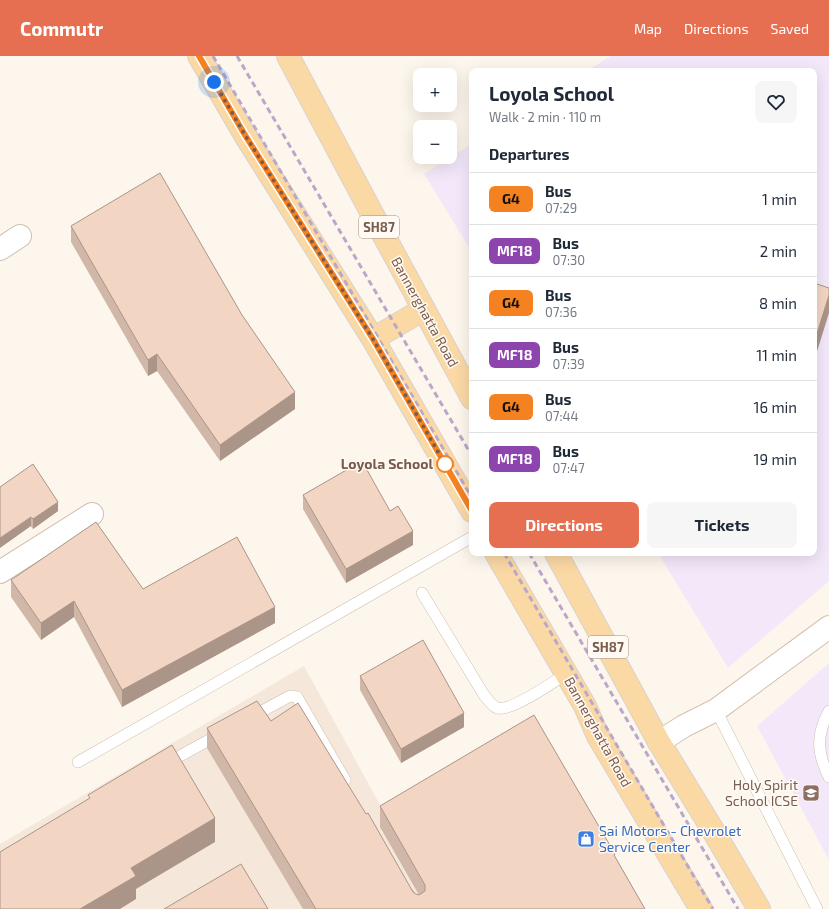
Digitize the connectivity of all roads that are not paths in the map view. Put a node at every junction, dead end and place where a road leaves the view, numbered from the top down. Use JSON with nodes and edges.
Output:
{"nodes":[{"id":1,"x":199,"y":56,"type":"edge"},
{"id":2,"x":288,"y":56,"type":"edge"},
{"id":3,"x":20,"y":236,"type":"dead end"},
{"id":4,"x":0,"y":250,"type":"edge"},
{"id":5,"x":424,"y":309,"type":"junction"},
{"id":6,"x":373,"y":339,"type":"junction"},
{"id":7,"x":469,"y":392,"type":"edge"},
{"id":8,"x":469,"y":506,"type":"edge"},
{"id":9,"x":92,"y":514,"type":"dead end"},
{"id":10,"x":469,"y":539,"type":"edge"},
{"id":11,"x":498,"y":556,"type":"edge"},
{"id":12,"x":558,"y":556,"type":"edge"},
{"id":13,"x":0,"y":572,"type":"edge"},
{"id":14,"x":422,"y":593,"type":"dead end"},
{"id":15,"x":828,"y":628,"type":"edge"},
{"id":16,"x":566,"y":674,"type":"junction"},
{"id":17,"x":716,"y":710,"type":"junction"},
{"id":18,"x":829,"y":711,"type":"edge"},
{"id":19,"x":242,"y":722,"type":"edge"},
{"id":20,"x":228,"y":730,"type":"edge"},
{"id":21,"x":659,"y":742,"type":"junction"},
{"id":22,"x":78,"y":762,"type":"dead end"},
{"id":23,"x":159,"y":767,"type":"edge"},
{"id":24,"x":829,"y":777,"type":"edge"},
{"id":25,"x":349,"y":787,"type":"edge"},
{"id":26,"x":701,"y":909,"type":"edge"},
{"id":27,"x":759,"y":909,"type":"edge"},
{"id":28,"x":817,"y":909,"type":"edge"}],
"edges":[{"from":1,"to":6,"type":"main road"},
{"from":2,"to":5,"type":"main road","name":"Bannerghatta Road","number":"SH87"},
{"from":3,"to":4,"type":"main road"},
{"from":5,"to":6,"type":"main road"},
{"from":5,"to":7,"type":"main road","name":"Bannerghatta Road","number":"SH87"},
{"from":6,"to":8,"type":"main road"},
{"from":9,"to":13,"type":"main road"},
{"from":10,"to":22,"type":"lane"},
{"from":11,"to":16,"type":"main road","name":"Bannerghatta Road"},
{"from":12,"to":21,"type":"main road","number":"SH87"},
{"from":14,"to":16,"type":"lane"},
{"from":15,"to":17,"type":"main road"},
{"from":16,"to":26,"type":"main road","name":"Bannerghatta Road"},
{"from":17,"to":21,"type":"main road"},
{"from":17,"to":28,"type":"lane"},
{"from":18,"to":24,"type":"lane"},
{"from":19,"to":25,"type":"lane"},
{"from":20,"to":23,"type":"lane"},
{"from":21,"to":27,"type":"main road","number":"SH87"}]}
